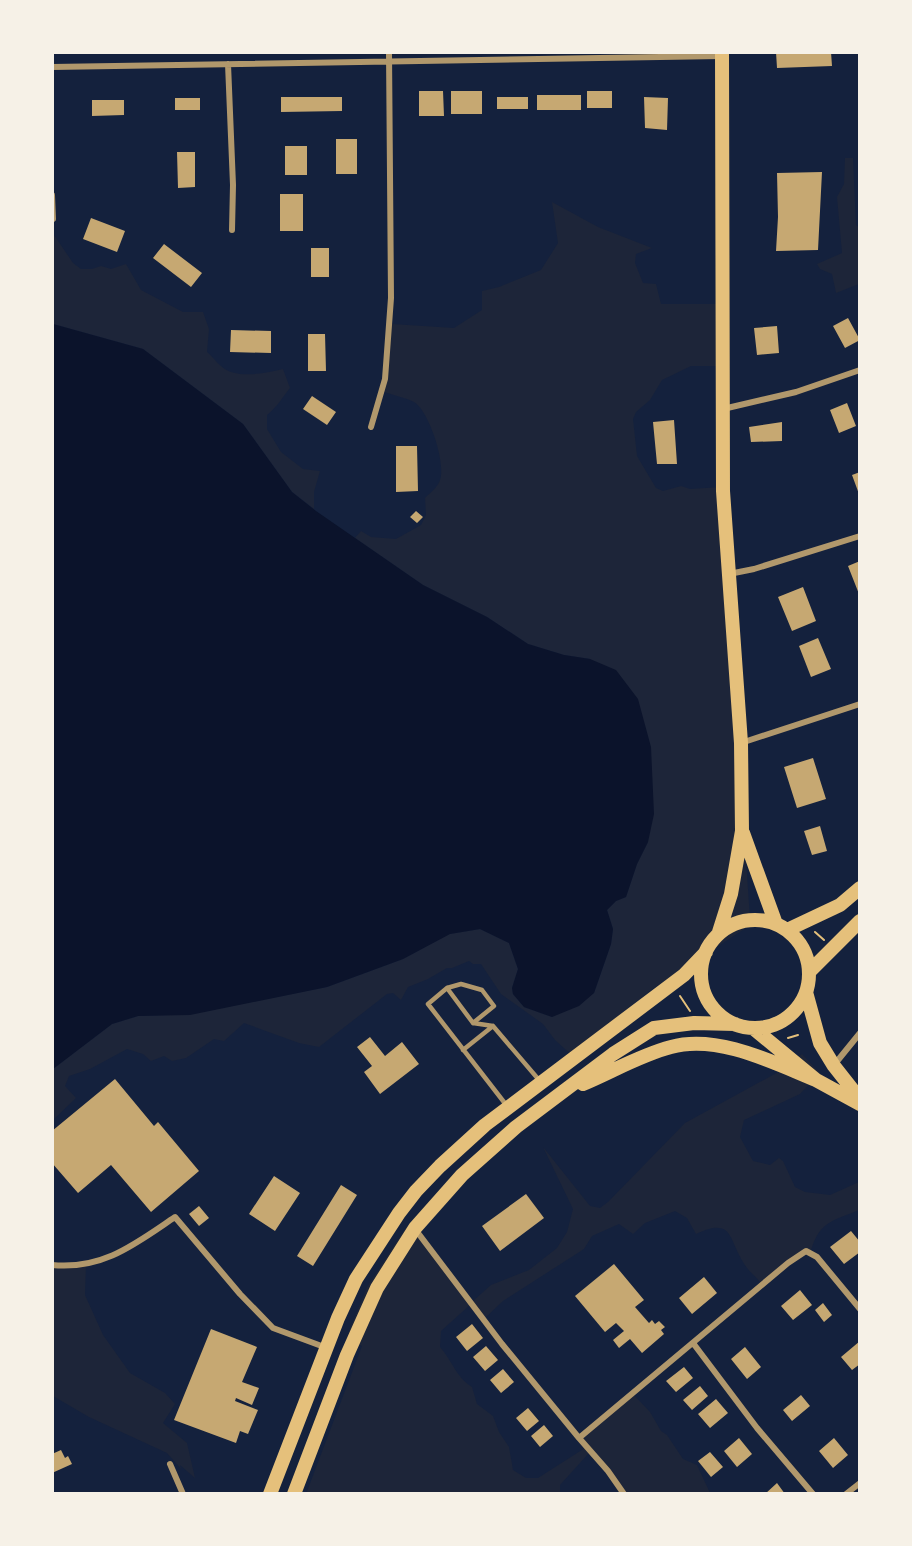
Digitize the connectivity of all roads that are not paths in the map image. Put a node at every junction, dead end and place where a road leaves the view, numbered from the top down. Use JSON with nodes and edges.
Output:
{"nodes":[{"id":1,"x":389,"y":52,"type":"edge"},
{"id":2,"x":722,"y":54,"type":"edge"},
{"id":3,"x":389,"y":62,"type":"junction"},
{"id":4,"x":228,"y":64,"type":"junction"},
{"id":5,"x":52,"y":67,"type":"edge"},
{"id":6,"x":52,"y":195,"type":"edge"},
{"id":7,"x":53,"y":219,"type":"edge"},
{"id":8,"x":232,"y":230,"type":"dead end"},
{"id":9,"x":860,"y":370,"type":"edge"},
{"id":10,"x":723,"y":409,"type":"junction"},
{"id":11,"x":371,"y":427,"type":"dead end"},
{"id":12,"x":860,"y":536,"type":"edge"},
{"id":13,"x":729,"y":574,"type":"junction"},
{"id":14,"x":860,"y":704,"type":"edge"},
{"id":15,"x":741,"y":743,"type":"junction"},
{"id":16,"x":742,"y":831,"type":"junction"},
{"id":17,"x":860,"y":888,"type":"edge"},
{"id":18,"x":860,"y":921,"type":"edge"},
{"id":19,"x":781,"y":927,"type":"junction"},
{"id":20,"x":718,"y":935,"type":"junction"},
{"id":21,"x":706,"y":952,"type":"junction"},
{"id":22,"x":809,"y":972,"type":"junction"},
{"id":23,"x":447,"y":988,"type":"junction"},
{"id":24,"x":806,"y":992,"type":"junction"},
{"id":25,"x":473,"y":1023,"type":"junction"},
{"id":26,"x":735,"y":1024,"type":"junction"},
{"id":27,"x":493,"y":1026,"type":"junction"},
{"id":28,"x":753,"y":1028,"type":"junction"},
{"id":29,"x":860,"y":1033,"type":"edge"},
{"id":30,"x":463,"y":1050,"type":"junction"},
{"id":31,"x":834,"y":1066,"type":"junction"},
{"id":32,"x":816,"y":1080,"type":"junction"},
{"id":33,"x":541,"y":1083,"type":"junction"},
{"id":34,"x":564,"y":1092,"type":"junction"},
{"id":35,"x":860,"y":1099,"type":"edge"},
{"id":36,"x":860,"y":1104,"type":"edge"},
{"id":37,"x":508,"y":1108,"type":"junction"},
{"id":38,"x":415,"y":1228,"type":"junction"},
{"id":39,"x":52,"y":1265,"type":"edge"},
{"id":40,"x":860,"y":1309,"type":"edge"},
{"id":41,"x":693,"y":1343,"type":"junction"},
{"id":42,"x":327,"y":1348,"type":"junction"},
{"id":43,"x":579,"y":1438,"type":"junction"},
{"id":44,"x":170,"y":1464,"type":"dead end"},
{"id":45,"x":860,"y":1483,"type":"edge"},
{"id":46,"x":183,"y":1494,"type":"edge"},
{"id":47,"x":270,"y":1494,"type":"edge"},
{"id":48,"x":294,"y":1494,"type":"edge"},
{"id":49,"x":624,"y":1494,"type":"edge"},
{"id":50,"x":813,"y":1494,"type":"edge"},
{"id":51,"x":846,"y":1494,"type":"edge"}],
"edges":[{"from":1,"to":3,"type":"street"},
{"from":2,"to":3,"type":"street"},
{"from":2,"to":10,"type":"main road"},
{"from":3,"to":4,"type":"street"},
{"from":3,"to":11,"type":"street"},
{"from":4,"to":5,"type":"street"},
{"from":4,"to":8,"type":"street"},
{"from":6,"to":7,"type":"street"},
{"from":9,"to":10,"type":"street"},
{"from":10,"to":13,"type":"main road"},
{"from":12,"to":13,"type":"street"},
{"from":13,"to":15,"type":"main road"},
{"from":14,"to":15,"type":"street"},
{"from":15,"to":16,"type":"main road"},
{"from":16,"to":19,"type":"main road"},
{"from":16,"to":20,"type":"main road"},
{"from":17,"to":19,"type":"main road"},
{"from":18,"to":22,"type":"main road"},
{"from":19,"to":20,"type":"main road"},
{"from":19,"to":22,"type":"main road"},
{"from":20,"to":21,"type":"main road"},
{"from":21,"to":26,"type":"main road"},
{"from":21,"to":33,"type":"main road"},
{"from":22,"to":24,"type":"main road"},
{"from":23,"to":25,"type":"lane"},
{"from":23,"to":25,"type":"lane"},
{"from":23,"to":30,"type":"lane"},
{"from":24,"to":28,"type":"main road"},
{"from":24,"to":31,"type":"main road"},
{"from":25,"to":27,"type":"lane"},
{"from":26,"to":28,"type":"main road"},
{"from":26,"to":34,"type":"main road"},
{"from":27,"to":30,"type":"lane"},
{"from":27,"to":33,"type":"lane"},
{"from":28,"to":32,"type":"main road"},
{"from":29,"to":31,"type":"street"},
{"from":30,"to":37,"type":"lane"},
{"from":31,"to":35,"type":"main road"},
{"from":32,"to":34,"type":"main road"},
{"from":32,"to":36,"type":"main road"},
{"from":33,"to":37,"type":"main road"},
{"from":34,"to":38,"type":"main road"},
{"from":37,"to":42,"type":"main road"},
{"from":38,"to":43,"type":"street"},
{"from":38,"to":48,"type":"main road"},
{"from":39,"to":42,"type":"street"},
{"from":40,"to":41,"type":"street"},
{"from":41,"to":43,"type":"street"},
{"from":41,"to":50,"type":"street"},
{"from":42,"to":47,"type":"main road"},
{"from":43,"to":49,"type":"street"},
{"from":44,"to":46,"type":"street"},
{"from":45,"to":51,"type":"street"}]}
